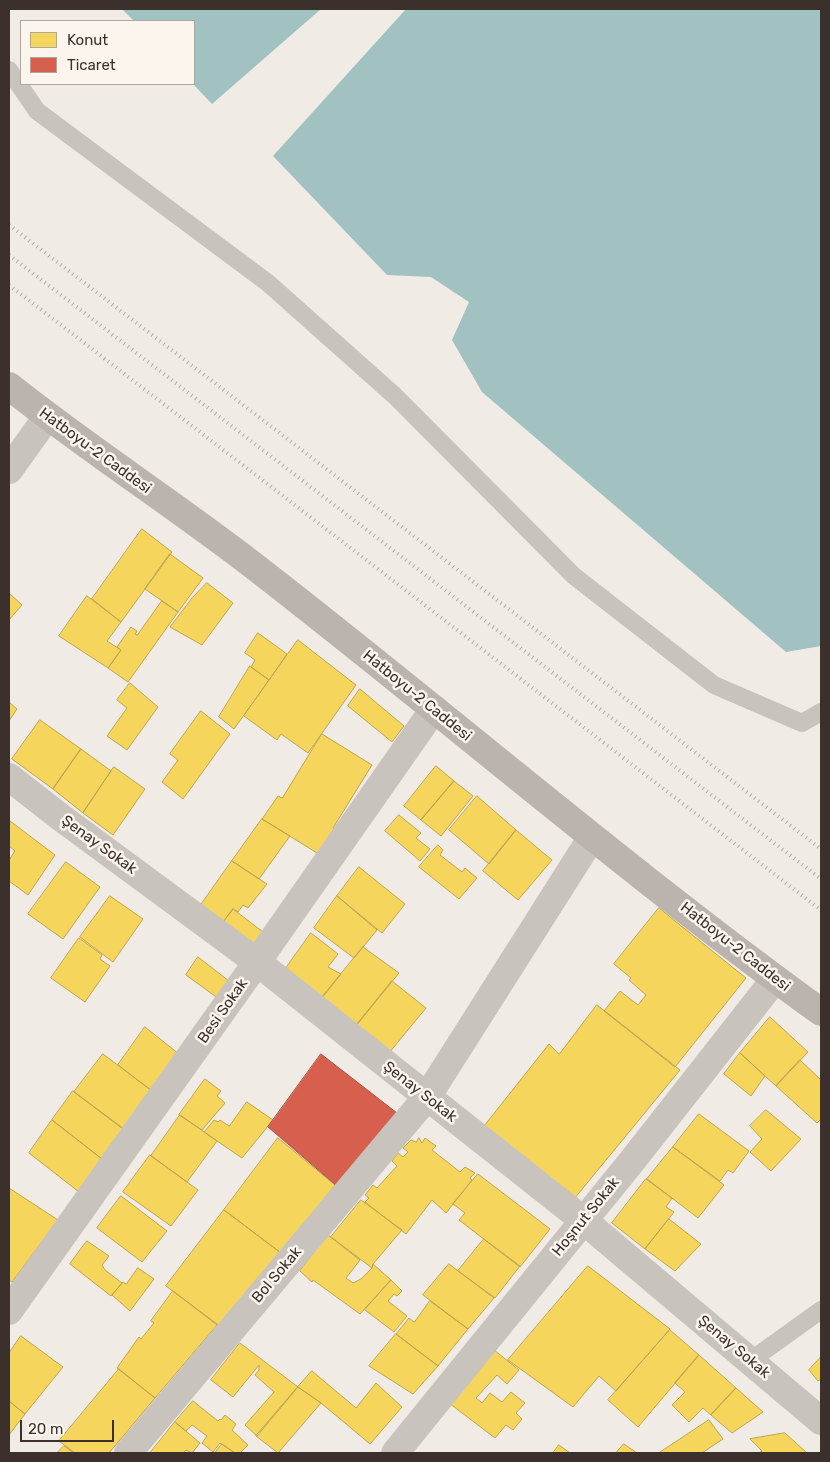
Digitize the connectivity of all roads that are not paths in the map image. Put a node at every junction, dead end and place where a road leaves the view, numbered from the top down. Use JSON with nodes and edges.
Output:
{"nodes":[{"id":1,"x":9,"y":70,"type":"edge"},
{"id":2,"x":9,"y":386,"type":"edge"},
{"id":3,"x":47,"y":417,"type":"junction"},
{"id":4,"x":9,"y":470,"type":"edge"},
{"id":5,"x":434,"y":709,"type":"junction"},
{"id":6,"x":821,"y":712,"type":"edge"},
{"id":7,"x":9,"y":777,"type":"edge"},
{"id":8,"x":592,"y":836,"type":"junction"},
{"id":9,"x":258,"y":962,"type":"junction"},
{"id":10,"x":775,"y":979,"type":"junction"},
{"id":11,"x":821,"y":1012,"type":"edge"},
{"id":12,"x":427,"y":1097,"type":"junction"},
{"id":13,"x":583,"y":1220,"type":"junction"},
{"id":14,"x":821,"y":1310,"type":"edge"},
{"id":15,"x":9,"y":1311,"type":"edge"},
{"id":16,"x":750,"y":1361,"type":"junction"},
{"id":17,"x":811,"y":1400,"type":"edge"},
{"id":18,"x":821,"y":1420,"type":"edge"},
{"id":19,"x":398,"y":1452,"type":"edge"},
{"id":20,"x":128,"y":1453,"type":"edge"}],
"edges":[{"from":1,"to":6,"type":"lane"},
{"from":2,"to":3,"type":"main road","name":"Hatboyu-2 Caddesi"},
{"from":3,"to":4,"type":"street"},
{"from":3,"to":5,"type":"main road","name":"Hatboyu-2 Caddesi"},
{"from":5,"to":8,"type":"main road","name":"Hatboyu-2 Caddesi"},
{"from":5,"to":9,"type":"street","name":"Besi Sokak"},
{"from":7,"to":9,"type":"street","name":"Şenay Sokak"},
{"from":8,"to":10,"type":"main road","name":"Hatboyu-2 Caddesi"},
{"from":8,"to":12,"type":"street","name":"Bol Sokak"},
{"from":9,"to":12,"type":"street","name":"Şenay Sokak"},
{"from":9,"to":15,"type":"street","name":"Besi Sokak"},
{"from":10,"to":11,"type":"main road","name":"Hatboyu-2 Caddesi"},
{"from":10,"to":13,"type":"street","name":"Hoşnut Sokak"},
{"from":12,"to":13,"type":"street","name":"Şenay Sokak"},
{"from":12,"to":20,"type":"street","name":"Bol Sokak"},
{"from":13,"to":16,"type":"street","name":"Şenay Sokak"},
{"from":13,"to":19,"type":"street","name":"Hoşnut Sokak"},
{"from":14,"to":16,"type":"lane"},
{"from":16,"to":17,"type":"street","name":"Şenay Sokak"},
{"from":17,"to":18,"type":"street","name":"Şenay Sokak"}]}
